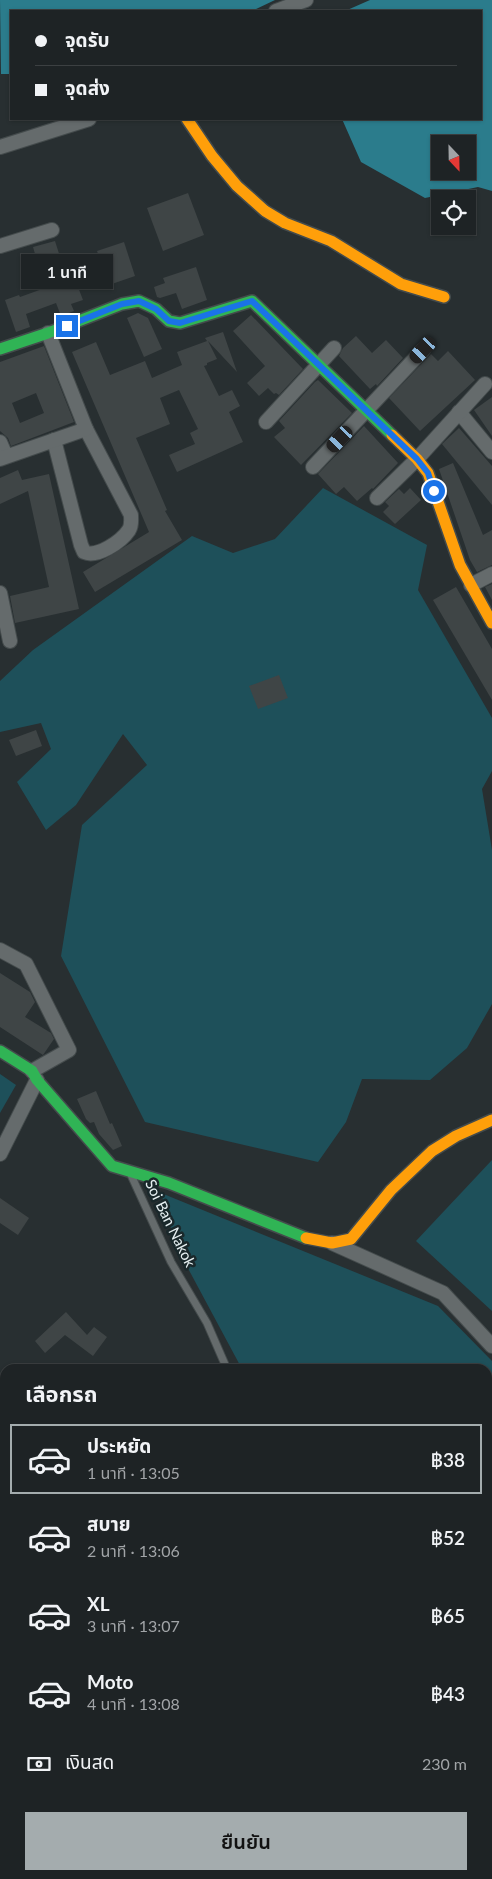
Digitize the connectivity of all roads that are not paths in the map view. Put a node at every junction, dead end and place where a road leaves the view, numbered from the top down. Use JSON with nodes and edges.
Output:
{"nodes":[{"id":1,"x":306,"y":0,"type":"edge"},
{"id":2,"x":279,"y":10,"type":"edge"},
{"id":3,"x":86,"y":120,"type":"edge"},
{"id":4,"x":188,"y":120,"type":"edge"},
{"id":5,"x":0,"y":146,"type":"edge"},
{"id":6,"x":52,"y":230,"type":"dead end"},
{"id":7,"x":0,"y":246,"type":"edge"},
{"id":8,"x":444,"y":297,"type":"dead end"},
{"id":9,"x":48,"y":333,"type":"junction"},
{"id":10,"x":334,"y":348,"type":"dead end"},
{"id":11,"x":0,"y":349,"type":"edge"},
{"id":12,"x":423,"y":350,"type":"dead end"},
{"id":13,"x":319,"y":365,"type":"junction"},
{"id":14,"x":485,"y":384,"type":"dead end"},
{"id":15,"x":366,"y":411,"type":"junction"},
{"id":16,"x":459,"y":412,"type":"junction"},
{"id":17,"x":266,"y":422,"type":"dead end"},
{"id":18,"x":86,"y":430,"type":"junction"},
{"id":19,"x":54,"y":440,"type":"junction"},
{"id":20,"x":0,"y":442,"type":"edge"},
{"id":21,"x":492,"y":452,"type":"edge"},
{"id":22,"x":3,"y":458,"type":"edge"},
{"id":23,"x":417,"y":459,"type":"junction"},
{"id":24,"x":313,"y":467,"type":"dead end"},
{"id":25,"x":377,"y":498,"type":"dead end"},
{"id":26,"x":492,"y":574,"type":"edge"},
{"id":27,"x":471,"y":585,"type":"junction"},
{"id":28,"x":0,"y":593,"type":"edge"},
{"id":29,"x":492,"y":623,"type":"edge"},
{"id":30,"x":10,"y":641,"type":"dead end"},
{"id":31,"x":0,"y":950,"type":"edge"},
{"id":32,"x":0,"y":1051,"type":"edge"},
{"id":33,"x":35,"y":1076,"type":"junction"},
{"id":34,"x":492,"y":1120,"type":"edge"},
{"id":35,"x":0,"y":1154,"type":"edge"},
{"id":36,"x":130,"y":1172,"type":"junction"},
{"id":37,"x":332,"y":1243,"type":"junction"},
{"id":38,"x":492,"y":1346,"type":"edge"},
{"id":39,"x":225,"y":1364,"type":"edge"}],
"edges":[{"from":1,"to":2,"type":"street"},
{"from":3,"to":5,"type":"street"},
{"from":4,"to":8,"type":"street"},
{"from":6,"to":7,"type":"street"},
{"from":9,"to":11,"type":"street"},
{"from":9,"to":13,"type":"street"},
{"from":9,"to":18,"type":"street"},
{"from":10,"to":13,"type":"street"},
{"from":12,"to":15,"type":"street"},
{"from":13,"to":15,"type":"street"},
{"from":13,"to":17,"type":"street"},
{"from":14,"to":16,"type":"street"},
{"from":15,"to":23,"type":"street"},
{"from":15,"to":24,"type":"street"},
{"from":16,"to":21,"type":"street"},
{"from":16,"to":23,"type":"street"},
{"from":18,"to":19,"type":"street"},
{"from":18,"to":19,"type":"street"},
{"from":19,"to":22,"type":"street"},
{"from":20,"to":22,"type":"street"},
{"from":23,"to":25,"type":"street"},
{"from":23,"to":27,"type":"street"},
{"from":26,"to":27,"type":"street"},
{"from":27,"to":29,"type":"street"},
{"from":28,"to":30,"type":"street"},
{"from":31,"to":33,"type":"street"},
{"from":32,"to":33,"type":"street","name":"Soi Ban Nakok"},
{"from":33,"to":35,"type":"street"},
{"from":33,"to":36,"type":"street","name":"Soi Ban Nakok"},
{"from":34,"to":37,"type":"street"},
{"from":36,"to":37,"type":"street"},
{"from":36,"to":39,"type":"lane","name":"Soi Ban Nakok"},
{"from":37,"to":38,"type":"street"}]}
